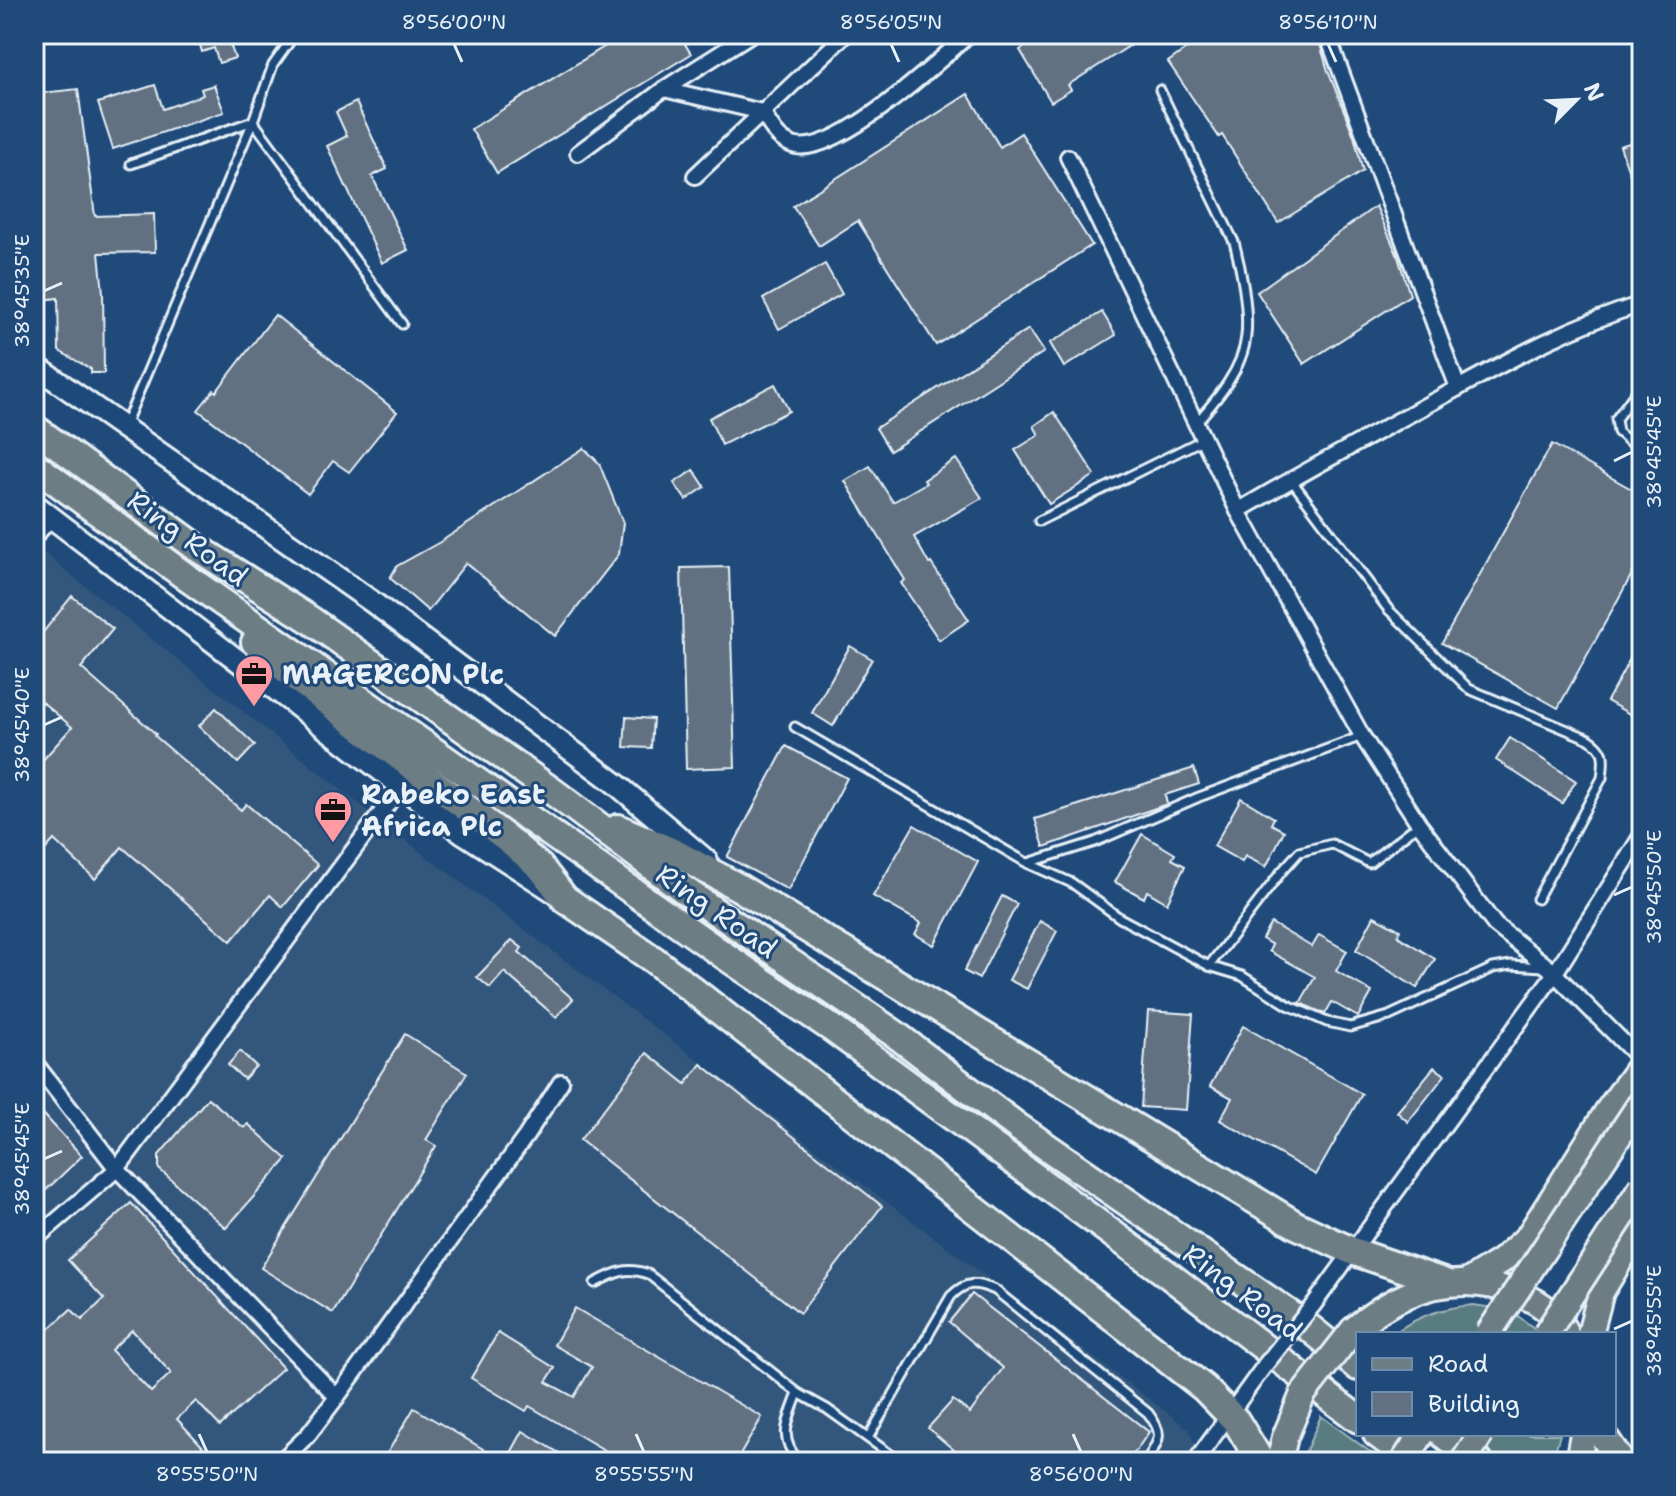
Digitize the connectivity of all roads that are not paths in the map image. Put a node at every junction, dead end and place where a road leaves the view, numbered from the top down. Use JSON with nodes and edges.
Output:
{"nodes":[{"id":1,"x":295,"y":34,"type":"edge"},
{"id":2,"x":751,"y":34,"type":"edge"},
{"id":3,"x":846,"y":34,"type":"edge"},
{"id":4,"x":969,"y":34,"type":"edge"},
{"id":5,"x":1327,"y":34,"type":"edge"},
{"id":6,"x":664,"y":89,"type":"junction"},
{"id":7,"x":1160,"y":90,"type":"dead end"},
{"id":8,"x":762,"y":112,"type":"junction"},
{"id":9,"x":253,"y":121,"type":"junction"},
{"id":10,"x":578,"y":153,"type":"dead end"},
{"id":11,"x":1068,"y":157,"type":"dead end"},
{"id":12,"x":131,"y":164,"type":"dead end"},
{"id":13,"x":695,"y":176,"type":"dead end"},
{"id":14,"x":1642,"y":304,"type":"edge"},
{"id":15,"x":402,"y":324,"type":"dead end"},
{"id":16,"x":34,"y":365,"type":"edge"},
{"id":17,"x":1642,"y":384,"type":"edge"},
{"id":18,"x":1458,"y":388,"type":"junction"},
{"id":19,"x":1195,"y":425,"type":"junction"},
{"id":20,"x":124,"y":427,"type":"junction"},
{"id":21,"x":34,"y":428,"type":"edge"},
{"id":22,"x":1202,"y":440,"type":"junction"},
{"id":23,"x":1642,"y":452,"type":"edge"},
{"id":24,"x":34,"y":465,"type":"edge"},
{"id":25,"x":1291,"y":479,"type":"junction"},
{"id":26,"x":34,"y":504,"type":"edge"},
{"id":27,"x":1238,"y":511,"type":"junction"},
{"id":28,"x":50,"y":519,"type":"junction"},
{"id":29,"x":1039,"y":521,"type":"dead end"},
{"id":30,"x":34,"y":537,"type":"edge"},
{"id":31,"x":189,"y":579,"type":"junction"},
{"id":32,"x":795,"y":727,"type":"dead end"},
{"id":33,"x":1362,"y":736,"type":"junction"},
{"id":34,"x":401,"y":786,"type":"junction"},
{"id":35,"x":571,"y":807,"type":"junction"},
{"id":36,"x":1419,"y":824,"type":"junction"},
{"id":37,"x":1642,"y":835,"type":"edge"},
{"id":38,"x":1027,"y":863,"type":"junction"},
{"id":39,"x":738,"y":887,"type":"junction"},
{"id":40,"x":565,"y":899,"type":"junction"},
{"id":41,"x":1537,"y":899,"type":"dead end"},
{"id":42,"x":1209,"y":966,"type":"junction"},
{"id":43,"x":1552,"y":970,"type":"junction"},
{"id":44,"x":34,"y":1062,"type":"edge"},
{"id":45,"x":1642,"y":1062,"type":"edge"},
{"id":46,"x":561,"y":1082,"type":"dead end"},
{"id":47,"x":1642,"y":1101,"type":"edge"},
{"id":48,"x":117,"y":1169,"type":"junction"},
{"id":49,"x":1642,"y":1186,"type":"edge"},
{"id":50,"x":1642,"y":1224,"type":"edge"},
{"id":51,"x":34,"y":1240,"type":"edge"},
{"id":52,"x":1352,"y":1251,"type":"junction"},
{"id":53,"x":1456,"y":1282,"type":"junction"},
{"id":54,"x":595,"y":1283,"type":"dead end"},
{"id":55,"x":1489,"y":1332,"type":"edge"},
{"id":56,"x":1547,"y":1332,"type":"edge"},
{"id":57,"x":1565,"y":1332,"type":"edge"},
{"id":58,"x":1591,"y":1332,"type":"edge"},
{"id":59,"x":1356,"y":1365,"type":"edge"},
{"id":60,"x":798,"y":1393,"type":"junction"},
{"id":61,"x":337,"y":1397,"type":"junction"},
{"id":62,"x":1230,"y":1414,"type":"junction"},
{"id":63,"x":1356,"y":1417,"type":"edge"},
{"id":64,"x":1380,"y":1436,"type":"edge"},
{"id":65,"x":1421,"y":1436,"type":"edge"},
{"id":66,"x":1446,"y":1436,"type":"edge"},
{"id":67,"x":1480,"y":1436,"type":"edge"},
{"id":68,"x":1583,"y":1436,"type":"edge"},
{"id":69,"x":1603,"y":1436,"type":"edge"},
{"id":70,"x":868,"y":1438,"type":"junction"},
{"id":71,"x":280,"y":1462,"type":"edge"},
{"id":72,"x":799,"y":1462,"type":"edge"},
{"id":73,"x":901,"y":1462,"type":"edge"},
{"id":74,"x":1146,"y":1462,"type":"edge"},
{"id":75,"x":1195,"y":1462,"type":"edge"},
{"id":76,"x":1261,"y":1462,"type":"edge"},
{"id":77,"x":1279,"y":1462,"type":"edge"},
{"id":78,"x":1403,"y":1462,"type":"edge"},
{"id":79,"x":1414,"y":1462,"type":"edge"},
{"id":80,"x":1463,"y":1462,"type":"edge"},
{"id":81,"x":1479,"y":1462,"type":"edge"},
{"id":82,"x":1578,"y":1462,"type":"edge"},
{"id":83,"x":1621,"y":1462,"type":"edge"}],
"edges":[{"from":1,"to":9,"type":"lane"},
{"from":2,"to":6,"type":"street"},
{"from":3,"to":8,"type":"street"},
{"from":4,"to":8,"type":"street"},
{"from":5,"to":18,"type":"street"},
{"from":6,"to":8,"type":"street"},
{"from":6,"to":10,"type":"street"},
{"from":7,"to":19,"type":"lane"},
{"from":8,"to":13,"type":"street"},
{"from":9,"to":12,"type":"lane"},
{"from":9,"to":15,"type":"lane"},
{"from":9,"to":20,"type":"lane"},
{"from":11,"to":19,"type":"street"},
{"from":14,"to":18,"type":"street"},
{"from":16,"to":20,"type":"street"},
{"from":17,"to":23,"type":"lane"},
{"from":18,"to":25,"type":"street"},
{"from":19,"to":22,"type":"street"},
{"from":20,"to":39,"type":"street"},
{"from":21,"to":35,"type":"highway","name":"Ring Road"},
{"from":22,"to":27,"type":"street"},
{"from":22,"to":29,"type":"lane"},
{"from":24,"to":31,"type":"highway","name":"Ring Road"},
{"from":25,"to":27,"type":"street"},
{"from":25,"to":41,"type":"lane"},
{"from":26,"to":28,"type":"street"},
{"from":27,"to":33,"type":"street"},
{"from":28,"to":30,"type":"street"},
{"from":28,"to":34,"type":"street"},
{"from":31,"to":40,"type":"highway"},
{"from":31,"to":63,"type":"highway","name":"Ring Road"},
{"from":32,"to":38,"type":"lane"},
{"from":33,"to":36,"type":"street"},
{"from":33,"to":38,"type":"lane"},
{"from":34,"to":40,"type":"street"},
{"from":34,"to":48,"type":"street"},
{"from":35,"to":39,"type":"highway"},
{"from":35,"to":59,"type":"highway","name":"Ring Road"},
{"from":36,"to":42,"type":"lane"},
{"from":36,"to":43,"type":"street"},
{"from":37,"to":43,"type":"street"},
{"from":38,"to":42,"type":"lane"},
{"from":39,"to":52,"type":"highway"},
{"from":40,"to":62,"type":"highway"},
{"from":42,"to":43,"type":"lane"},
{"from":43,"to":45,"type":"street"},
{"from":43,"to":52,"type":"street"},
{"from":44,"to":48,"type":"street"},
{"from":45,"to":53,"type":"main road"},
{"from":46,"to":61,"type":"street"},
{"from":47,"to":55,"type":"main road","bridge":true},
{"from":48,"to":51,"type":"street"},
{"from":48,"to":61,"type":"street"},
{"from":49,"to":56,"type":"main road","bridge":true},
{"from":50,"to":58,"type":"main road"},
{"from":52,"to":53,"type":"highway"},
{"from":52,"to":62,"type":"street","bridge":true},
{"from":53,"to":57,"type":"main road"},
{"from":53,"to":77,"type":"main road","bridge":true},
{"from":54,"to":60,"type":"lane"},
{"from":60,"to":70,"type":"lane"},
{"from":60,"to":72,"type":"lane"},
{"from":61,"to":71,"type":"street"},
{"from":62,"to":75,"type":"street"},
{"from":62,"to":76,"type":"highway"},
{"from":64,"to":79,"type":"highway"},
{"from":65,"to":78,"type":"main road","bridge":true},
{"from":66,"to":81,"type":"highway"},
{"from":67,"to":80,"type":"main road","bridge":true},
{"from":68,"to":82,"type":"main road"},
{"from":69,"to":83,"type":"highway"},
{"from":70,"to":73,"type":"lane"},
{"from":70,"to":74,"type":"lane"}]}
